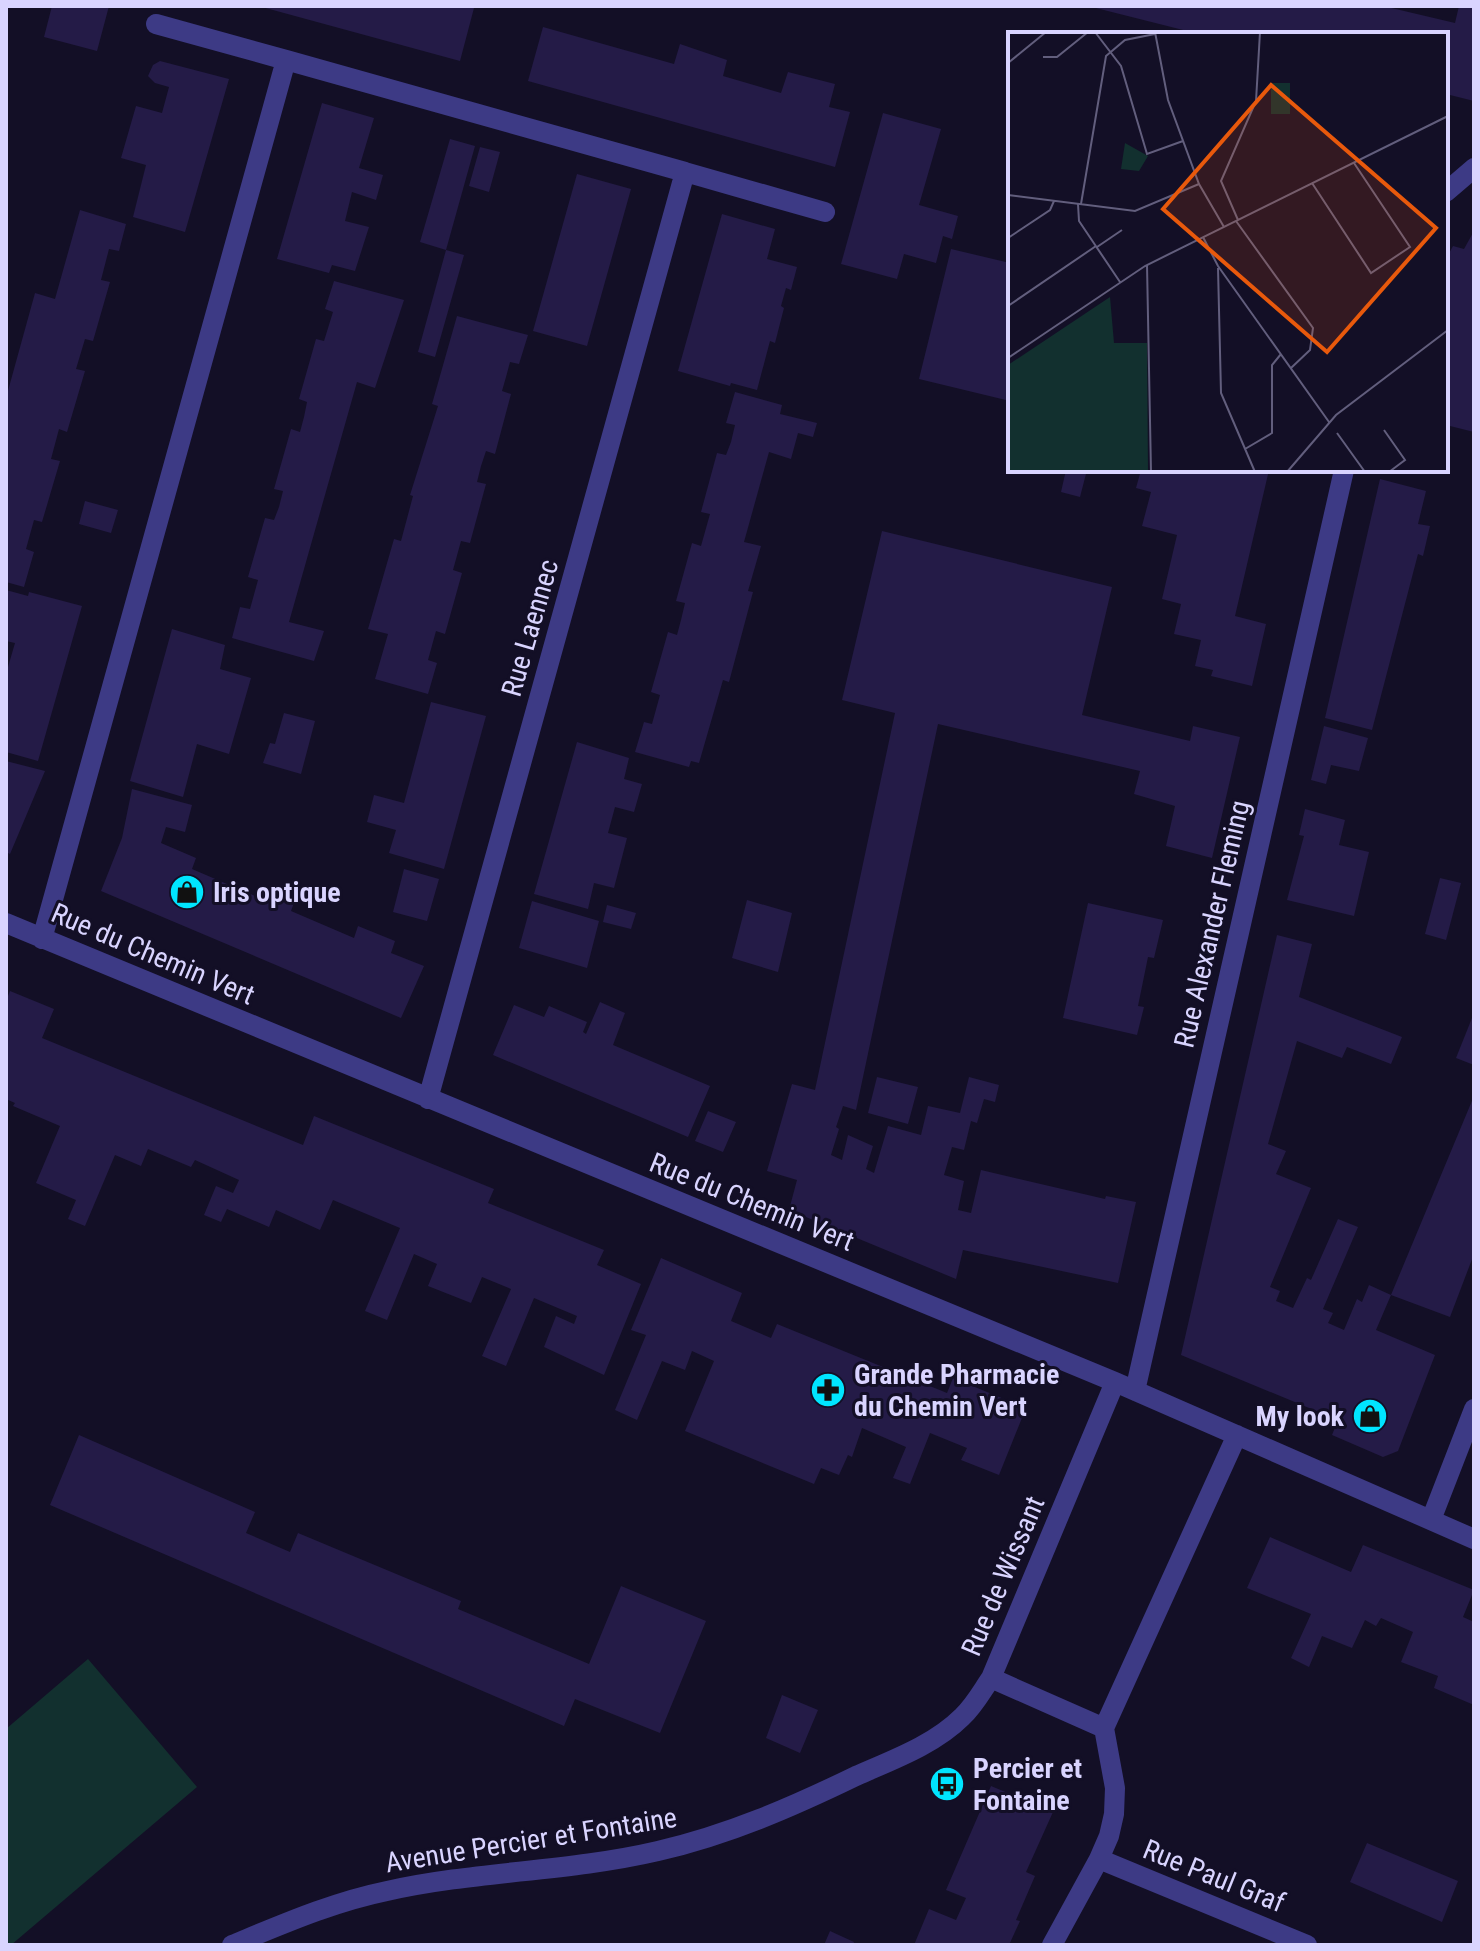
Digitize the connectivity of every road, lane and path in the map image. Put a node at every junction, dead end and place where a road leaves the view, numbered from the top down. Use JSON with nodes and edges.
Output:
{"nodes":[{"id":1,"x":156,"y":24,"type":"dead end"},
{"id":2,"x":286,"y":60,"type":"junction"},
{"id":3,"x":1474,"y":168,"type":"edge"},
{"id":4,"x":685,"y":172,"type":"junction"},
{"id":5,"x":1448,"y":190,"type":"edge"},
{"id":6,"x":825,"y":212,"type":"dead end"},
{"id":7,"x":1344,"y":472,"type":"edge"},
{"id":8,"x":6,"y":923,"type":"edge"},
{"id":9,"x":42,"y":939,"type":"junction"},
{"id":10,"x":428,"y":1099,"type":"junction"},
{"id":11,"x":1115,"y":1382,"type":"junction"},
{"id":12,"x":1135,"y":1391,"type":"junction"},
{"id":13,"x":1474,"y":1409,"type":"edge"},
{"id":14,"x":1237,"y":1435,"type":"junction"},
{"id":15,"x":1431,"y":1520,"type":"junction"},
{"id":16,"x":1474,"y":1539,"type":"edge"},
{"id":17,"x":991,"y":1678,"type":"junction"},
{"id":18,"x":1104,"y":1728,"type":"junction"},
{"id":19,"x":1099,"y":1859,"type":"junction"},
{"id":20,"x":232,"y":1945,"type":"edge"},
{"id":21,"x":1052,"y":1945,"type":"edge"},
{"id":22,"x":1307,"y":1945,"type":"edge"}],
"edges":[{"from":1,"to":2,"type":"street"},
{"from":2,"to":4,"type":"street"},
{"from":2,"to":9,"type":"street"},
{"from":3,"to":5,"type":"street"},
{"from":4,"to":6,"type":"street"},
{"from":4,"to":10,"type":"street","name":"Rue Laennec"},
{"from":7,"to":12,"type":"street","name":"Rue Alexander Fleming"},
{"from":8,"to":9,"type":"street","name":"Rue du Chemin Vert"},
{"from":9,"to":10,"type":"street","name":"Rue du Chemin Vert"},
{"from":10,"to":11,"type":"street","name":"Rue du Chemin Vert"},
{"from":11,"to":12,"type":"street","name":"Rue du Chemin Vert"},
{"from":11,"to":17,"type":"street","name":"Rue de Wissant"},
{"from":12,"to":14,"type":"street","name":"Rue du Chemin Vert"},
{"from":13,"to":15,"type":"street"},
{"from":14,"to":15,"type":"street","name":"Rue du Chemin Vert"},
{"from":14,"to":18,"type":"street"},
{"from":15,"to":16,"type":"street","name":"Rue du Chemin Vert"},
{"from":17,"to":18,"type":"street","name":"Rue de Wissant"},
{"from":17,"to":20,"type":"street","name":"Avenue Percier et Fontaine"},
{"from":18,"to":19,"type":"street"},
{"from":19,"to":21,"type":"street"},
{"from":19,"to":22,"type":"street","name":"Rue Paul Graf"}]}
